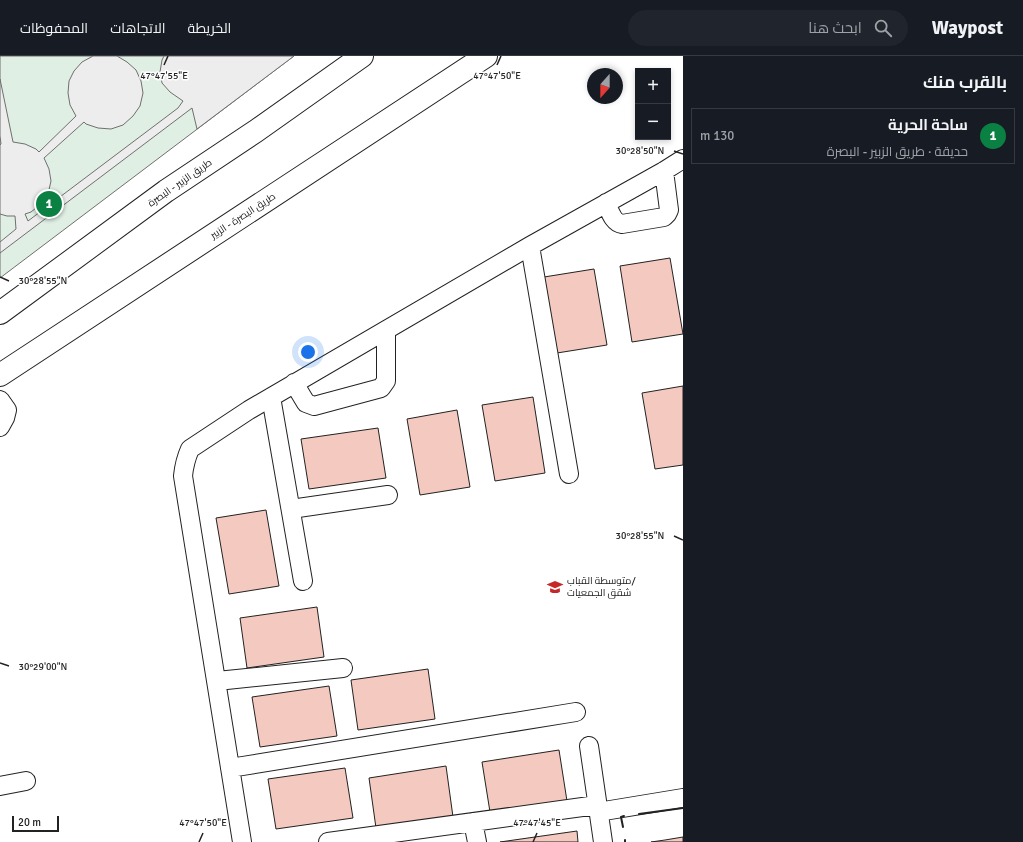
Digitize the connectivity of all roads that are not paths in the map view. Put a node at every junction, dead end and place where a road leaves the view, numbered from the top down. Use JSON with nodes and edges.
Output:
{"nodes":[{"id":1,"x":362,"y":56,"type":"edge"},
{"id":2,"x":486,"y":56,"type":"edge"},
{"id":3,"x":683,"y":159,"type":"edge"},
{"id":4,"x":664,"y":171,"type":"junction"},
{"id":5,"x":606,"y":203,"type":"junction"},
{"id":6,"x":530,"y":246,"type":"junction"},
{"id":7,"x":0,"y":313,"type":"edge"},
{"id":8,"x":386,"y":330,"type":"junction"},
{"id":9,"x":0,"y":376,"type":"edge"},
{"id":10,"x":294,"y":383,"type":"junction"},
{"id":11,"x":271,"y":397,"type":"junction"},
{"id":12,"x":0,"y":400,"type":"edge"},
{"id":13,"x":0,"y":427,"type":"edge"},
{"id":14,"x":570,"y":474,"type":"dead end"},
{"id":15,"x":388,"y":495,"type":"dead end"},
{"id":16,"x":291,"y":509,"type":"junction"},
{"id":17,"x":303,"y":581,"type":"dead end"},
{"id":18,"x":343,"y":668,"type":"dead end"},
{"id":19,"x":217,"y":681,"type":"junction"},
{"id":20,"x":576,"y":712,"type":"dead end"},
{"id":21,"x":589,"y":746,"type":"dead end"},
{"id":22,"x":230,"y":768,"type":"junction"},
{"id":23,"x":26,"y":781,"type":"dead end"},
{"id":24,"x":0,"y":786,"type":"edge"},
{"id":25,"x":683,"y":798,"type":"edge"},
{"id":26,"x":598,"y":809,"type":"junction"},
{"id":27,"x":473,"y":822,"type":"junction"},
{"id":28,"x":369,"y":839,"type":"edge"},
{"id":29,"x":242,"y":842,"type":"edge"},
{"id":30,"x":328,"y":842,"type":"edge"},
{"id":31,"x":477,"y":842,"type":"edge"},
{"id":32,"x":603,"y":842,"type":"edge"}],
"edges":[{"from":1,"to":7,"type":"highway","name":"طريق الزبير - البصرة"},
{"from":2,"to":9,"type":"highway","name":"طريق البصرة - الزبير"},
{"from":3,"to":4,"type":"street"},
{"from":4,"to":5,"type":"street"},
{"from":4,"to":5,"type":"street"},
{"from":5,"to":6,"type":"street"},
{"from":6,"to":8,"type":"street"},
{"from":6,"to":14,"type":"street"},
{"from":8,"to":10,"type":"street"},
{"from":8,"to":10,"type":"street"},
{"from":10,"to":11,"type":"street"},
{"from":11,"to":16,"type":"street"},
{"from":11,"to":19,"type":"street"},
{"from":12,"to":13,"type":"street"},
{"from":15,"to":16,"type":"street"},
{"from":16,"to":17,"type":"street"},
{"from":18,"to":19,"type":"street"},
{"from":19,"to":22,"type":"street"},
{"from":20,"to":22,"type":"street"},
{"from":21,"to":26,"type":"street"},
{"from":22,"to":29,"type":"street"},
{"from":23,"to":24,"type":"street"},
{"from":25,"to":26,"type":"street"},
{"from":26,"to":27,"type":"street"},
{"from":26,"to":32,"type":"street"},
{"from":27,"to":28,"type":"street"},
{"from":27,"to":31,"type":"street"},
{"from":28,"to":30,"type":"street"}]}
